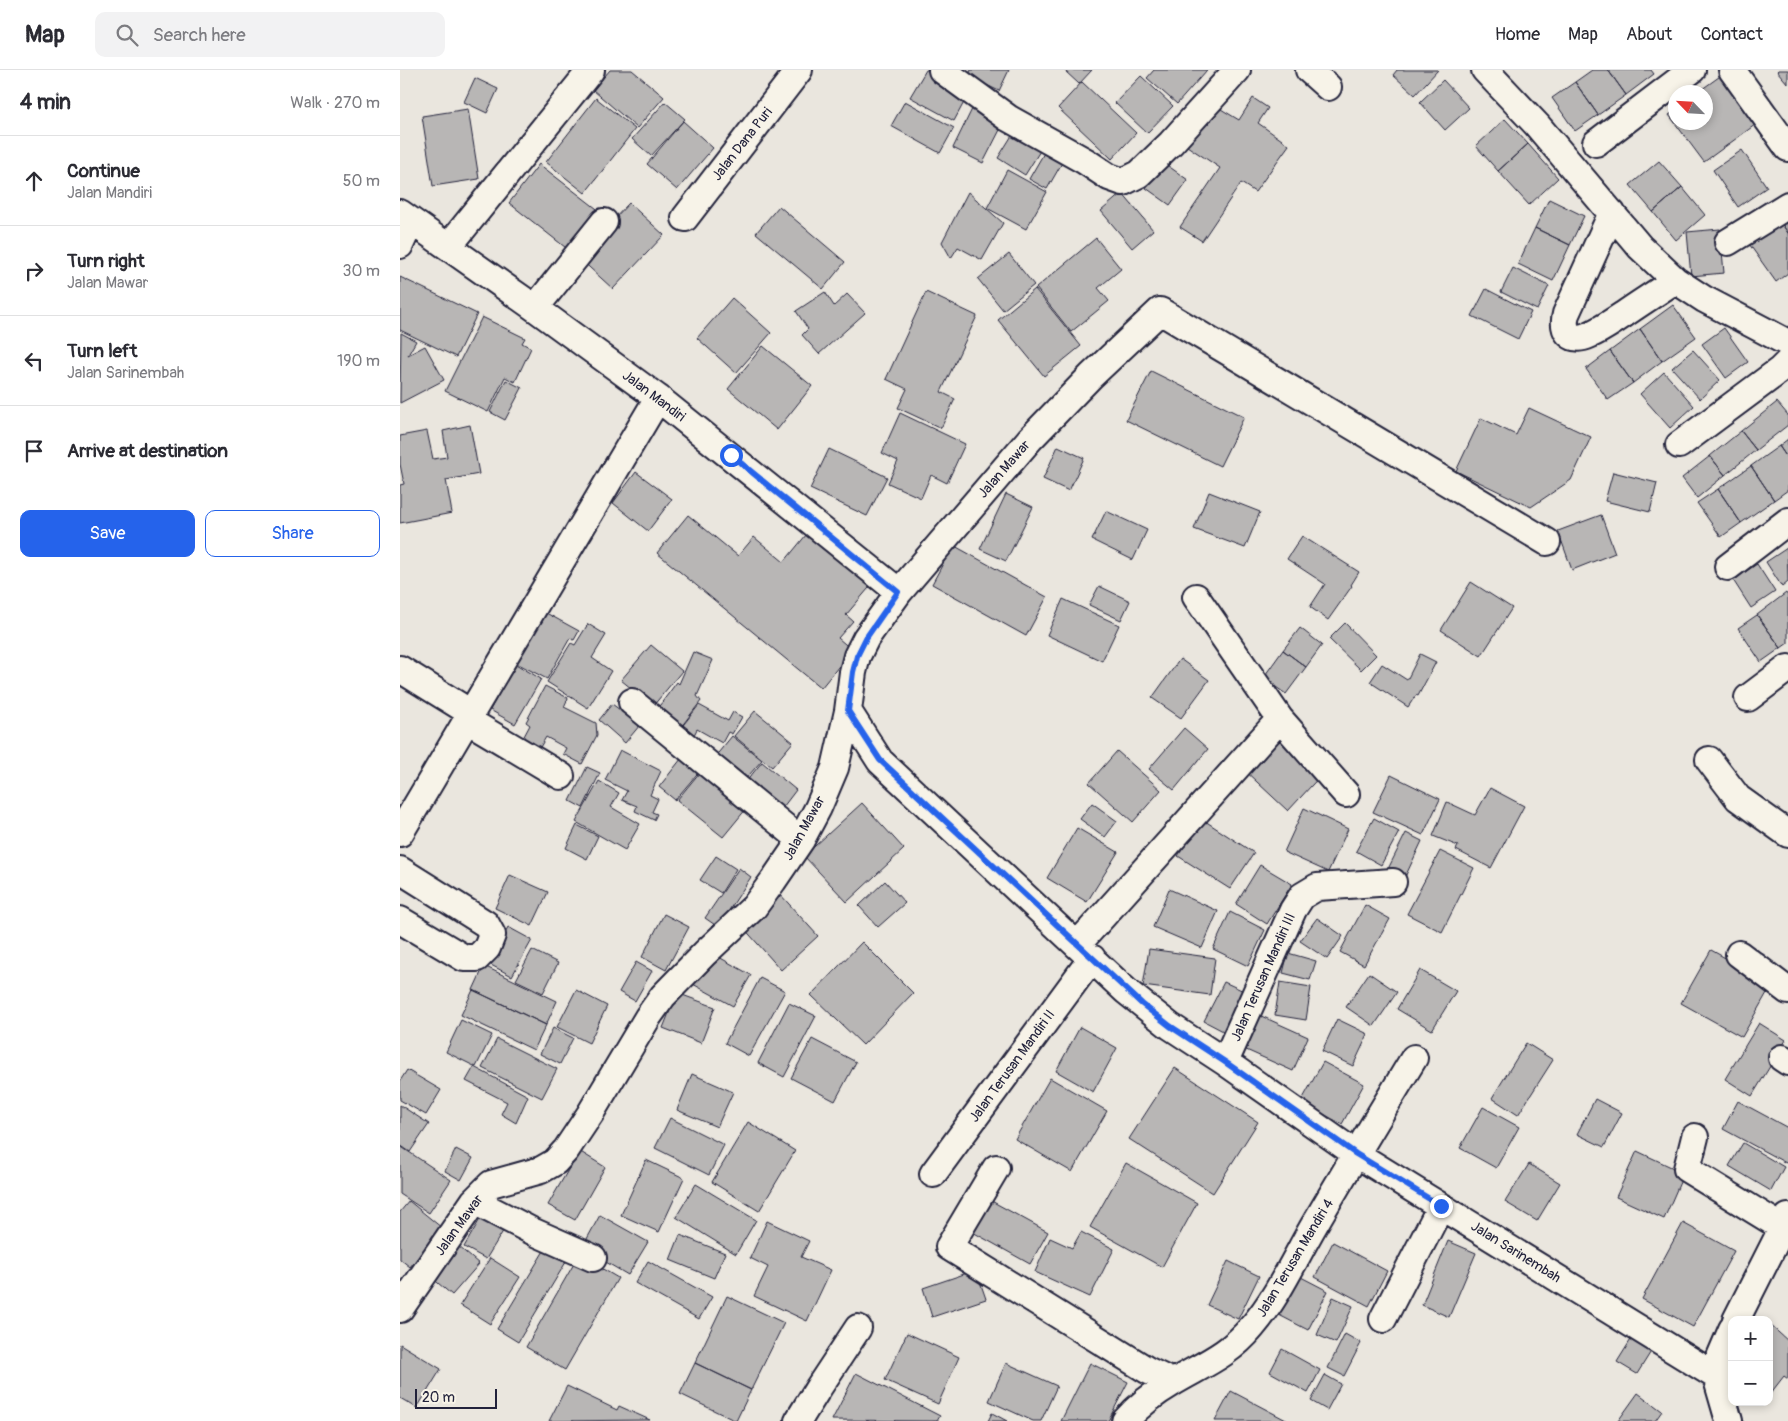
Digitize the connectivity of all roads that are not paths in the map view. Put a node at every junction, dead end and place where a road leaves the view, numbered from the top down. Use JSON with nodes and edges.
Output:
{"nodes":[{"id":1,"x":591,"y":70,"type":"edge"},
{"id":2,"x":799,"y":70,"type":"edge"},
{"id":3,"x":942,"y":70,"type":"edge"},
{"id":4,"x":1238,"y":70,"type":"edge"},
{"id":5,"x":1485,"y":70,"type":"edge"},
{"id":6,"x":1692,"y":70,"type":"edge"},
{"id":7,"x":1732,"y":70,"type":"edge"},
{"id":8,"x":1596,"y":143,"type":"dead end"},
{"id":9,"x":1788,"y":148,"type":"edge"},
{"id":10,"x":1788,"y":205,"type":"edge"},
{"id":11,"x":1612,"y":213,"type":"junction"},
{"id":12,"x":405,"y":217,"type":"edge"},
{"id":13,"x":685,"y":218,"type":"dead end"},
{"id":14,"x":604,"y":222,"type":"dead end"},
{"id":15,"x":1728,"y":242,"type":"dead end"},
{"id":16,"x":400,"y":245,"type":"edge"},
{"id":17,"x":448,"y":246,"type":"junction"},
{"id":18,"x":1675,"y":280,"type":"junction"},
{"id":19,"x":535,"y":308,"type":"junction"},
{"id":20,"x":1788,"y":343,"type":"edge"},
{"id":21,"x":1785,"y":371,"type":"edge"},
{"id":22,"x":658,"y":398,"type":"junction"},
{"id":23,"x":1679,"y":445,"type":"dead end"},
{"id":24,"x":1788,"y":522,"type":"edge"},
{"id":25,"x":1547,"y":542,"type":"dead end"},
{"id":26,"x":1728,"y":567,"type":"dead end"},
{"id":27,"x":898,"y":592,"type":"junction"},
{"id":28,"x":1196,"y":597,"type":"dead end"},
{"id":29,"x":1788,"y":668,"type":"edge"},
{"id":30,"x":400,"y":669,"type":"edge"},
{"id":31,"x":1748,"y":698,"type":"dead end"},
{"id":32,"x":632,"y":702,"type":"dead end"},
{"id":33,"x":848,"y":711,"type":"junction"},
{"id":34,"x":469,"y":716,"type":"junction"},
{"id":35,"x":1280,"y":719,"type":"junction"},
{"id":36,"x":1708,"y":760,"type":"dead end"},
{"id":37,"x":561,"y":776,"type":"dead end"},
{"id":38,"x":1346,"y":794,"type":"dead end"},
{"id":39,"x":400,"y":833,"type":"edge"},
{"id":40,"x":1788,"y":834,"type":"edge"},
{"id":41,"x":800,"y":840,"type":"junction"},
{"id":42,"x":400,"y":870,"type":"edge"},
{"id":43,"x":1393,"y":882,"type":"dead end"},
{"id":44,"x":400,"y":920,"type":"edge"},
{"id":45,"x":1084,"y":951,"type":"junction"},
{"id":46,"x":1739,"y":954,"type":"dead end"},
{"id":47,"x":1788,"y":991,"type":"edge"},
{"id":48,"x":1414,"y":1058,"type":"dead end"},
{"id":49,"x":1225,"y":1062,"type":"junction"},
{"id":50,"x":1695,"y":1137,"type":"dead end"},
{"id":51,"x":1356,"y":1154,"type":"junction"},
{"id":52,"x":996,"y":1168,"type":"dead end"},
{"id":53,"x":933,"y":1174,"type":"dead end"},
{"id":54,"x":474,"y":1201,"type":"junction"},
{"id":55,"x":1441,"y":1206,"type":"junction"},
{"id":56,"x":1785,"y":1222,"type":"edge"},
{"id":57,"x":593,"y":1258,"type":"dead end"},
{"id":58,"x":400,"y":1309,"type":"edge"},
{"id":59,"x":1738,"y":1316,"type":"edge"},
{"id":60,"x":1383,"y":1319,"type":"dead end"},
{"id":61,"x":858,"y":1328,"type":"dead end"},
{"id":62,"x":1728,"y":1337,"type":"edge"},
{"id":63,"x":1716,"y":1376,"type":"junction"},
{"id":64,"x":1172,"y":1382,"type":"junction"},
{"id":65,"x":798,"y":1421,"type":"edge"},
{"id":66,"x":1125,"y":1421,"type":"edge"},
{"id":67,"x":1729,"y":1421,"type":"edge"}],
"edges":[{"from":1,"to":17,"type":"street"},
{"from":2,"to":13,"type":"street","name":"Jalan Dana Puri"},
{"from":3,"to":4,"type":"street"},
{"from":5,"to":11,"type":"street"},
{"from":6,"to":8,"type":"street"},
{"from":7,"to":9,"type":"street"},
{"from":10,"to":15,"type":"street"},
{"from":11,"to":18,"type":"street"},
{"from":11,"to":18,"type":"street"},
{"from":12,"to":16,"type":"street"},
{"from":12,"to":17,"type":"street","name":"Jalan Mandiri"},
{"from":14,"to":19,"type":"street"},
{"from":17,"to":19,"type":"street","name":"Jalan Mandiri"},
{"from":18,"to":20,"type":"street"},
{"from":19,"to":22,"type":"street","name":"Jalan Mandiri"},
{"from":21,"to":23,"type":"street"},
{"from":22,"to":27,"type":"street","name":"Jalan Mandiri"},
{"from":22,"to":34,"type":"street"},
{"from":24,"to":26,"type":"street"},
{"from":25,"to":27,"type":"street","name":"Jalan Mawar"},
{"from":27,"to":33,"type":"street","name":"Jalan Mawar"},
{"from":28,"to":35,"type":"street"},
{"from":29,"to":31,"type":"street"},
{"from":30,"to":34,"type":"street"},
{"from":32,"to":41,"type":"street"},
{"from":33,"to":41,"type":"street","name":"Jalan Mawar"},
{"from":33,"to":45,"type":"street","name":"Jalan Sarinembah"},
{"from":34,"to":37,"type":"street"},
{"from":34,"to":39,"type":"street"},
{"from":35,"to":38,"type":"street"},
{"from":35,"to":45,"type":"street","name":"Jalan Terusan Mandiri II"},
{"from":36,"to":40,"type":"street"},
{"from":41,"to":54,"type":"street","name":"Jalan Mawar"},
{"from":42,"to":44,"type":"street"},
{"from":43,"to":49,"type":"street","name":"Jalan Terusan Mandiri III"},
{"from":45,"to":49,"type":"street","name":"Jalan Sarinembah"},
{"from":45,"to":53,"type":"street","name":"Jalan Terusan Mandiri II"},
{"from":46,"to":47,"type":"street"},
{"from":48,"to":51,"type":"street","name":"Jalan Terusan Mandiri 4"},
{"from":49,"to":51,"type":"street","name":"Jalan Sarinembah"},
{"from":50,"to":56,"type":"street"},
{"from":51,"to":55,"type":"street","name":"Jalan Sarinembah"},
{"from":51,"to":64,"type":"street","name":"Jalan Terusan Mandiri 4"},
{"from":52,"to":64,"type":"street"},
{"from":54,"to":57,"type":"street"},
{"from":54,"to":58,"type":"street","name":"Jalan Mawar"},
{"from":55,"to":60,"type":"street"},
{"from":55,"to":63,"type":"street","name":"Jalan Sarinembah"},
{"from":56,"to":59,"type":"street"},
{"from":61,"to":65,"type":"street"},
{"from":62,"to":63,"type":"street"},
{"from":63,"to":67,"type":"street"},
{"from":64,"to":66,"type":"street","name":"Jalan Terusan Mandiri 4"}]}
